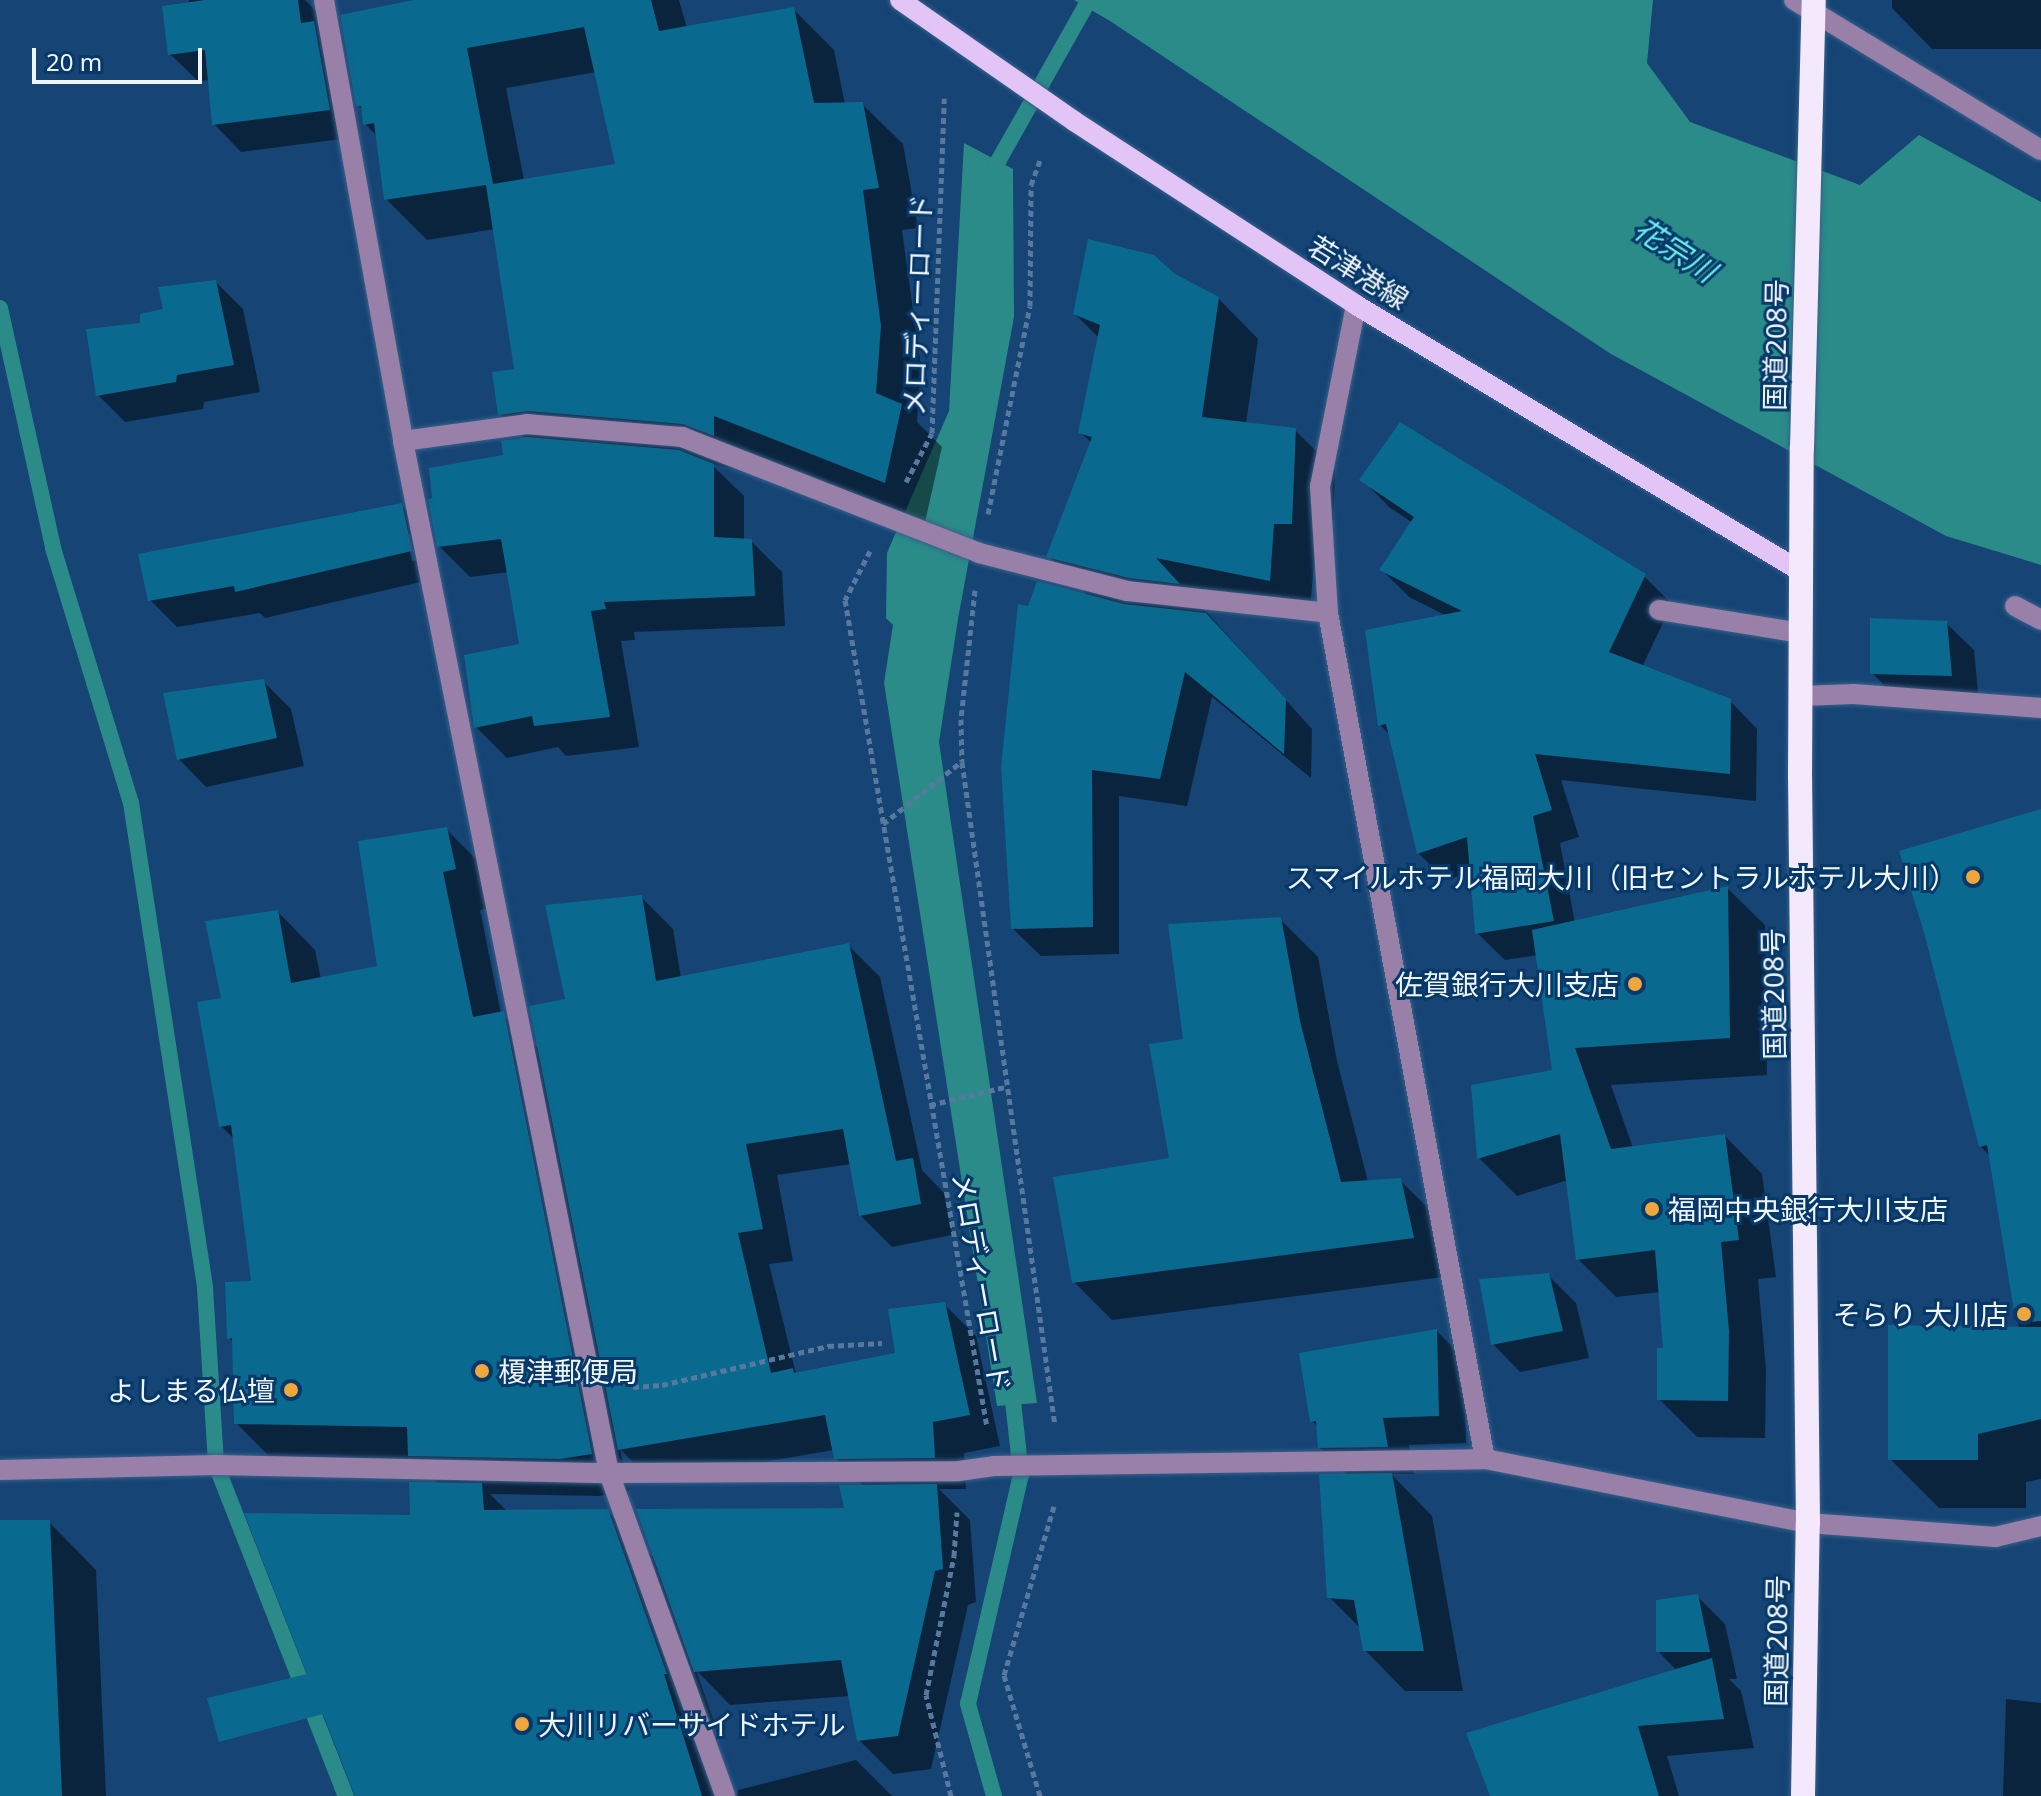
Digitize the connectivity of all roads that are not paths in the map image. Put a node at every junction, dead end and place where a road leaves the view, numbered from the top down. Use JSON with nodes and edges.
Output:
{"nodes":[{"id":1,"x":324,"y":0,"type":"edge"},
{"id":2,"x":900,"y":0,"type":"edge"},
{"id":3,"x":1807,"y":4,"type":"edge"},
{"id":4,"x":2041,"y":150,"type":"edge"},
{"id":5,"x":1356,"y":305,"type":"junction"},
{"id":6,"x":403,"y":441,"type":"junction"},
{"id":7,"x":1802,"y":572,"type":"junction"},
{"id":8,"x":2015,"y":606,"type":"dead end"},
{"id":9,"x":1659,"y":610,"type":"dead end"},
{"id":10,"x":1328,"y":613,"type":"junction"},
{"id":11,"x":2041,"y":620,"type":"edge"},
{"id":12,"x":1801,"y":633,"type":"junction"},
{"id":13,"x":1801,"y":696,"type":"junction"},
{"id":14,"x":2041,"y":708,"type":"edge"},
{"id":15,"x":1485,"y":1459,"type":"junction"},
{"id":16,"x":0,"y":1470,"type":"edge"},
{"id":17,"x":609,"y":1473,"type":"junction"},
{"id":18,"x":1808,"y":1523,"type":"junction"},
{"id":19,"x":2041,"y":1526,"type":"edge"},
{"id":20,"x":725,"y":1796,"type":"edge"},
{"id":21,"x":1803,"y":1796,"type":"edge"}],
"edges":[{"from":1,"to":6,"type":"street"},
{"from":2,"to":5,"type":"main road","name":"若津港線"},
{"from":3,"to":4,"type":"street"},
{"from":3,"to":7,"type":"highway","name":"国道208号"},
{"from":5,"to":7,"type":"main road","name":"若津港線"},
{"from":5,"to":10,"type":"street"},
{"from":6,"to":10,"type":"street"},
{"from":6,"to":17,"type":"street"},
{"from":7,"to":12,"type":"highway","name":"国道208号"},
{"from":8,"to":11,"type":"street"},
{"from":9,"to":12,"type":"street"},
{"from":10,"to":15,"type":"street"},
{"from":12,"to":13,"type":"highway","name":"国道208号"},
{"from":13,"to":14,"type":"street"},
{"from":13,"to":18,"type":"highway","name":"国道208号"},
{"from":15,"to":17,"type":"street"},
{"from":15,"to":18,"type":"street"},
{"from":16,"to":17,"type":"street"},
{"from":17,"to":20,"type":"street"},
{"from":18,"to":19,"type":"street"},
{"from":18,"to":21,"type":"highway","name":"国道208号"}]}
